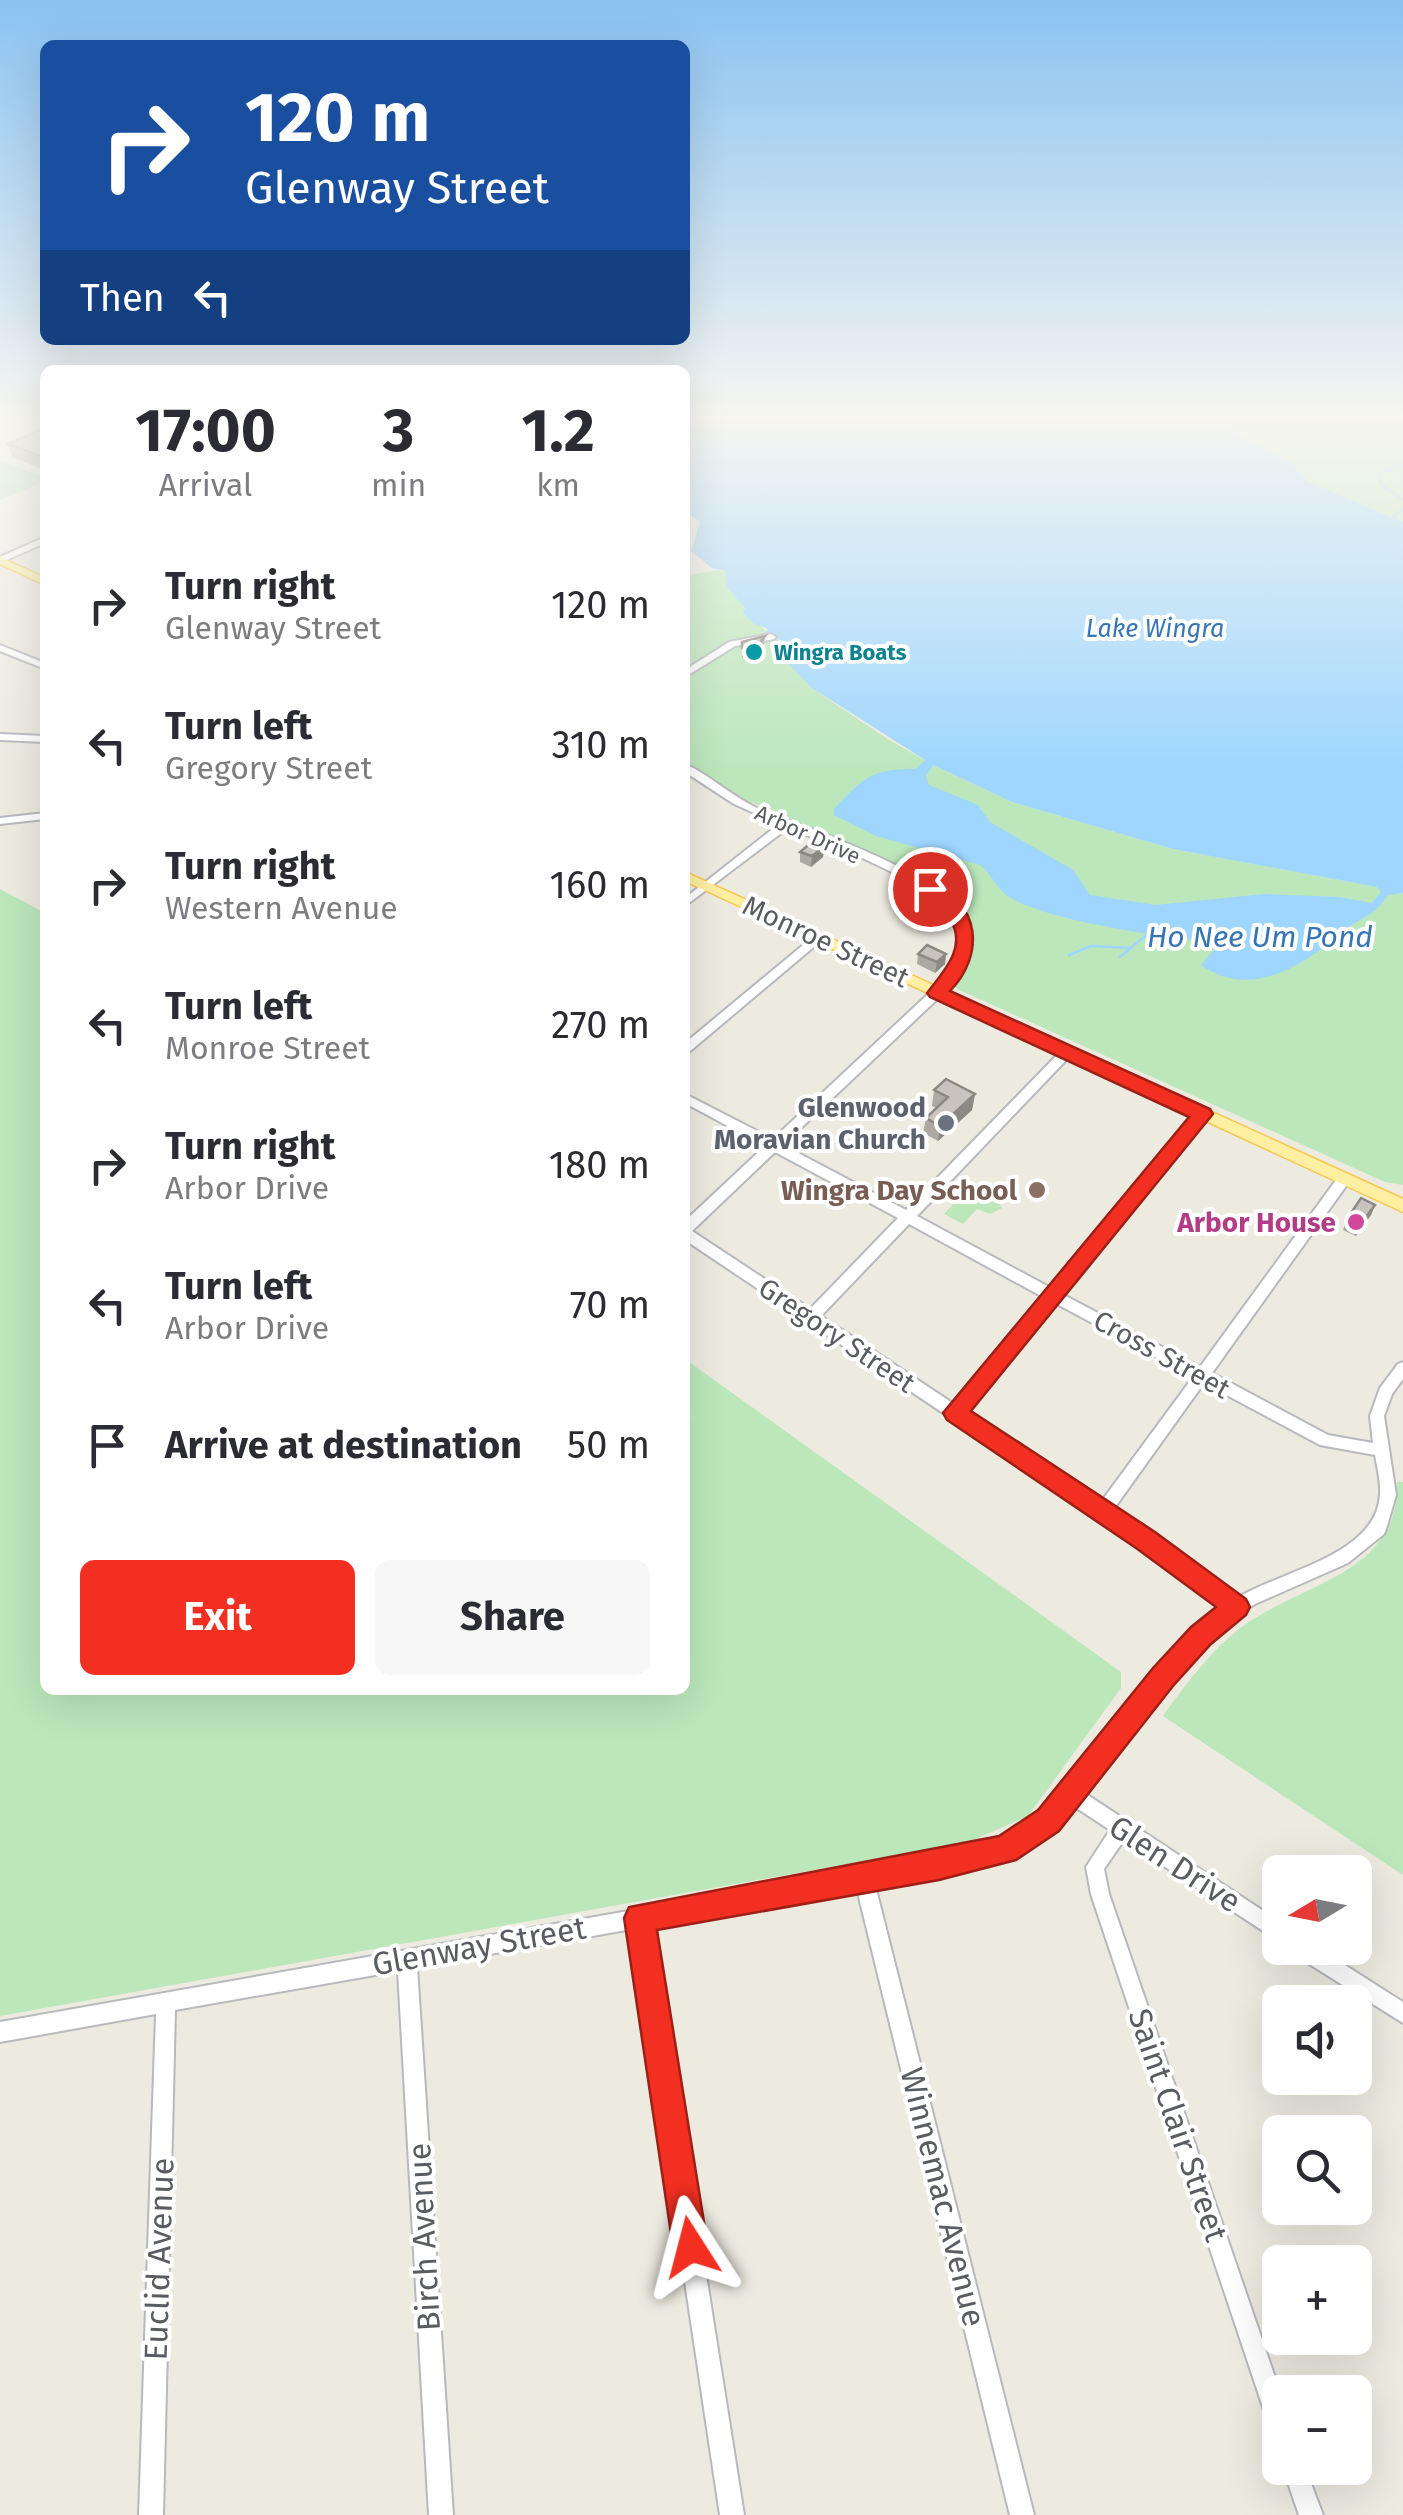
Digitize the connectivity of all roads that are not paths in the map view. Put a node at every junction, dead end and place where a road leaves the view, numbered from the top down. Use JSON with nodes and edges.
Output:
{"nodes":[{"id":1,"x":40,"y":542,"type":"edge"},
{"id":2,"x":0,"y":560,"type":"edge"},
{"id":3,"x":40,"y":580,"type":"edge"},
{"id":4,"x":771,"y":637,"type":"dead end"},
{"id":5,"x":0,"y":648,"type":"edge"},
{"id":6,"x":40,"y":664,"type":"edge"},
{"id":7,"x":690,"y":671,"type":"edge"},
{"id":8,"x":0,"y":737,"type":"edge"},
{"id":9,"x":40,"y":739,"type":"edge"},
{"id":10,"x":690,"y":770,"type":"edge"},
{"id":11,"x":40,"y":817,"type":"edge"},
{"id":12,"x":0,"y":821,"type":"edge"},
{"id":13,"x":786,"y":824,"type":"junction"},
{"id":14,"x":690,"y":878,"type":"edge"},
{"id":15,"x":706,"y":886,"type":"junction"},
{"id":16,"x":690,"y":899,"type":"edge"},
{"id":17,"x":818,"y":938,"type":"junction"},
{"id":18,"x":937,"y":993,"type":"junction"},
{"id":19,"x":690,"y":1046,"type":"edge"},
{"id":20,"x":1066,"y":1052,"type":"junction"},
{"id":21,"x":690,"y":1101,"type":"edge"},
{"id":22,"x":1202,"y":1114,"type":"junction"},
{"id":23,"x":774,"y":1145,"type":"junction"},
{"id":24,"x":1344,"y":1179,"type":"junction"},
{"id":25,"x":1403,"y":1206,"type":"edge"},
{"id":26,"x":908,"y":1217,"type":"junction"},
{"id":27,"x":690,"y":1227,"type":"edge"},
{"id":28,"x":690,"y":1235,"type":"edge"},
{"id":29,"x":1055,"y":1295,"type":"junction"},
{"id":30,"x":811,"y":1316,"type":"junction"},
{"id":31,"x":1403,"y":1368,"type":"edge"},
{"id":32,"x":1201,"y":1377,"type":"junction"},
{"id":33,"x":955,"y":1413,"type":"junction"},
{"id":34,"x":1381,"y":1450,"type":"junction"},
{"id":35,"x":1103,"y":1512,"type":"junction"},
{"id":36,"x":1236,"y":1607,"type":"junction"},
{"id":37,"x":1071,"y":1794,"type":"junction"},
{"id":38,"x":1121,"y":1829,"type":"junction"},
{"id":39,"x":864,"y":1878,"type":"junction"},
{"id":40,"x":640,"y":1918,"type":"junction"},
{"id":41,"x":1262,"y":1921,"type":"edge"},
{"id":42,"x":407,"y":1960,"type":"junction"},
{"id":43,"x":1328,"y":1965,"type":"edge"},
{"id":44,"x":166,"y":2003,"type":"junction"},
{"id":45,"x":1403,"y":2014,"type":"edge"},
{"id":46,"x":0,"y":2032,"type":"edge"},
{"id":47,"x":1263,"y":2375,"type":"edge"},
{"id":48,"x":1300,"y":2485,"type":"edge"},
{"id":49,"x":151,"y":2515,"type":"edge"},
{"id":50,"x":441,"y":2515,"type":"edge"},
{"id":51,"x":732,"y":2515,"type":"edge"},
{"id":52,"x":1022,"y":2515,"type":"edge"},
{"id":53,"x":1310,"y":2515,"type":"edge"}],
"edges":[{"from":1,"to":2,"type":"street"},
{"from":2,"to":3,"type":"main road"},
{"from":4,"to":7,"type":"street"},
{"from":5,"to":6,"type":"street"},
{"from":8,"to":9,"type":"street"},
{"from":10,"to":13,"type":"street","name":"Arbor Drive"},
{"from":11,"to":12,"type":"street"},
{"from":13,"to":15,"type":"street"},
{"from":13,"to":18,"type":"street","name":"Arbor Drive"},
{"from":14,"to":15,"type":"main road","name":"Monroe Street"},
{"from":15,"to":16,"type":"street"},
{"from":15,"to":17,"type":"main road","name":"Monroe Street"},
{"from":17,"to":18,"type":"main road","name":"Monroe Street"},
{"from":17,"to":19,"type":"street"},
{"from":18,"to":20,"type":"main road","name":"Monroe Street"},
{"from":18,"to":23,"type":"street"},
{"from":20,"to":22,"type":"main road","name":"Monroe Street"},
{"from":20,"to":26,"type":"street"},
{"from":21,"to":23,"type":"street","name":"Cross Street"},
{"from":22,"to":24,"type":"main road","name":"Monroe Street"},
{"from":22,"to":29,"type":"street"},
{"from":23,"to":26,"type":"street","name":"Cross Street"},
{"from":23,"to":27,"type":"street"},
{"from":24,"to":25,"type":"main road","name":"Monroe Street"},
{"from":24,"to":32,"type":"street"},
{"from":26,"to":29,"type":"street","name":"Cross Street"},
{"from":26,"to":30,"type":"street"},
{"from":28,"to":30,"type":"street","name":"Gregory Street"},
{"from":29,"to":32,"type":"street","name":"Cross Street"},
{"from":29,"to":33,"type":"street"},
{"from":30,"to":33,"type":"street","name":"Gregory Street"},
{"from":31,"to":34,"type":"street","name":"Glenway Street"},
{"from":32,"to":34,"type":"street","name":"Cross Street"},
{"from":32,"to":35,"type":"street"},
{"from":33,"to":35,"type":"street","name":"Gregory Street"},
{"from":34,"to":36,"type":"street","name":"Glenway Street"},
{"from":35,"to":36,"type":"street","name":"Gregory Street"},
{"from":36,"to":37,"type":"street","name":"Glenway Street"},
{"from":37,"to":38,"type":"street","name":"Glen Drive"},
{"from":37,"to":39,"type":"street","name":"Glenway Street"},
{"from":38,"to":41,"type":"street","name":"Glen Drive"},
{"from":38,"to":47,"type":"street","name":"Saint Clair Street"},
{"from":39,"to":40,"type":"street","name":"Glenway Street"},
{"from":39,"to":52,"type":"street","name":"Winnemac Avenue"},
{"from":40,"to":42,"type":"street","name":"Glenway Street"},
{"from":40,"to":51,"type":"street"},
{"from":42,"to":44,"type":"street","name":"Glenway Street"},
{"from":42,"to":50,"type":"street","name":"Birch Avenue"},
{"from":43,"to":45,"type":"street"},
{"from":44,"to":46,"type":"street","name":"Glenway Street"},
{"from":44,"to":49,"type":"street","name":"Euclid Avenue"},
{"from":48,"to":53,"type":"street"}]}
